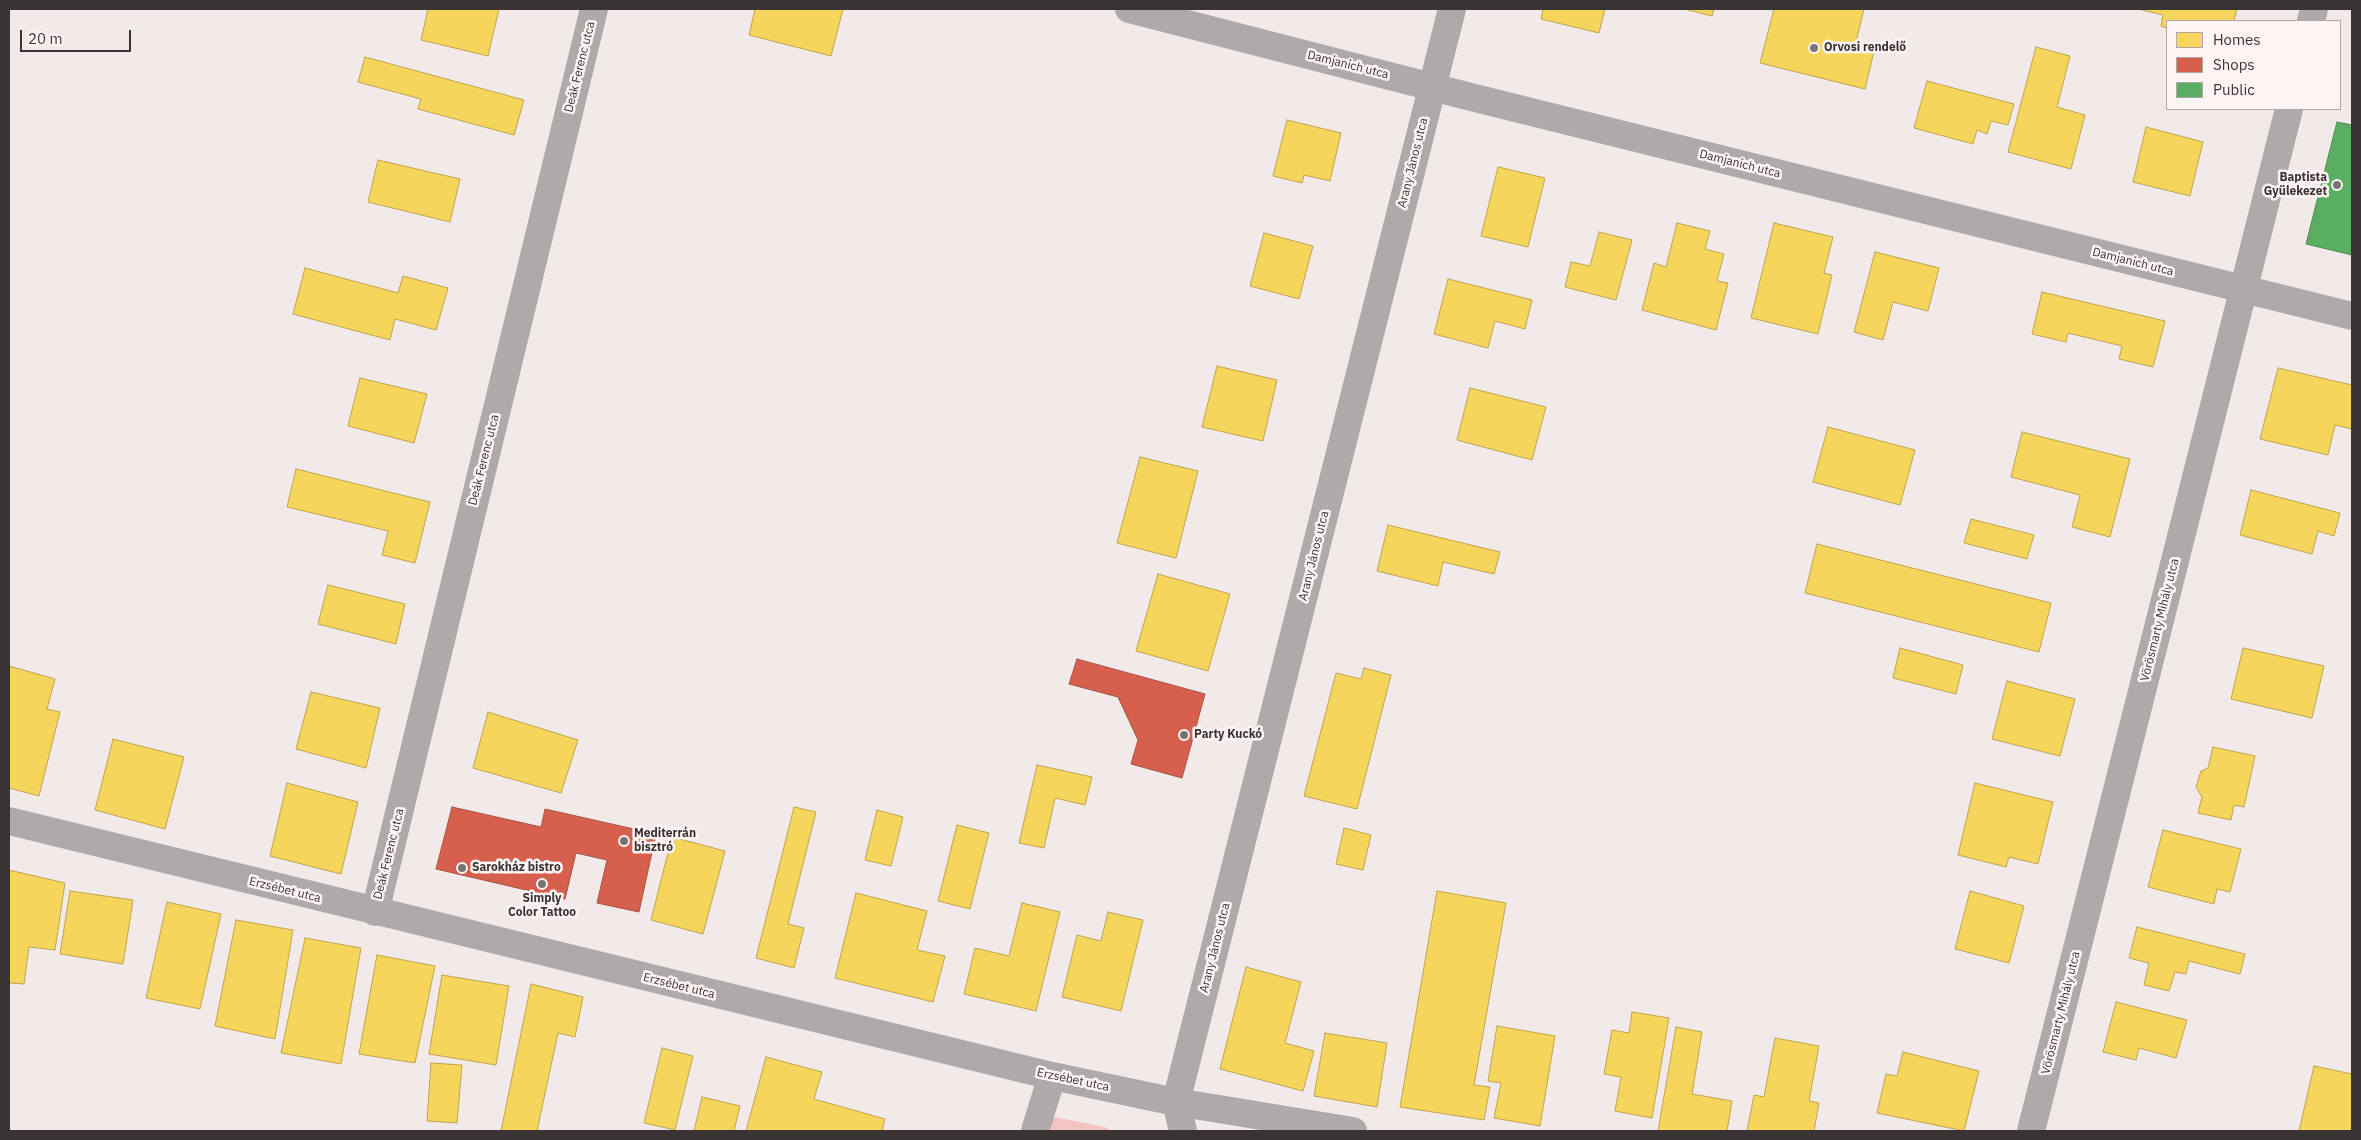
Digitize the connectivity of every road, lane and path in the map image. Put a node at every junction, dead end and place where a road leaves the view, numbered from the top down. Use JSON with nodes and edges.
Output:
{"nodes":[{"id":1,"x":594,"y":9,"type":"edge"},
{"id":2,"x":1129,"y":9,"type":"edge"},
{"id":3,"x":1452,"y":9,"type":"edge"},
{"id":4,"x":1432,"y":87,"type":"junction"},
{"id":5,"x":2289,"y":110,"type":"edge"},
{"id":6,"x":2244,"y":289,"type":"junction"},
{"id":7,"x":2352,"y":316,"type":"edge"},
{"id":8,"x":9,"y":821,"type":"edge"},
{"id":9,"x":375,"y":912,"type":"junction"},
{"id":10,"x":1052,"y":1076,"type":"junction"},
{"id":11,"x":1176,"y":1102,"type":"junction"},
{"id":12,"x":1036,"y":1131,"type":"edge"},
{"id":13,"x":1183,"y":1131,"type":"edge"},
{"id":14,"x":1353,"y":1131,"type":"edge"},
{"id":15,"x":2031,"y":1131,"type":"edge"}],
"edges":[{"from":1,"to":9,"type":"street","name":"Deák Ferenc utca"},
{"from":2,"to":4,"type":"street","name":"Damjanich utca"},
{"from":3,"to":4,"type":"street","name":"Arany János utca"},
{"from":4,"to":6,"type":"street","name":"Damjanich utca"},
{"from":4,"to":11,"type":"street","name":"Arany János utca"},
{"from":5,"to":6,"type":"street","name":"Vörösmarty Mihály utca"},
{"from":6,"to":7,"type":"street","name":"Damjanich utca"},
{"from":6,"to":15,"type":"street","name":"Vörösmarty Mihály utca"},
{"from":8,"to":9,"type":"street","name":"Erzsébet utca"},
{"from":9,"to":10,"type":"street","name":"Erzsébet utca"},
{"from":10,"to":11,"type":"street","name":"Erzsébet utca"},
{"from":10,"to":12,"type":"street"},
{"from":11,"to":13,"type":"street"},
{"from":11,"to":14,"type":"street","name":"Erzsébet utca"}]}
